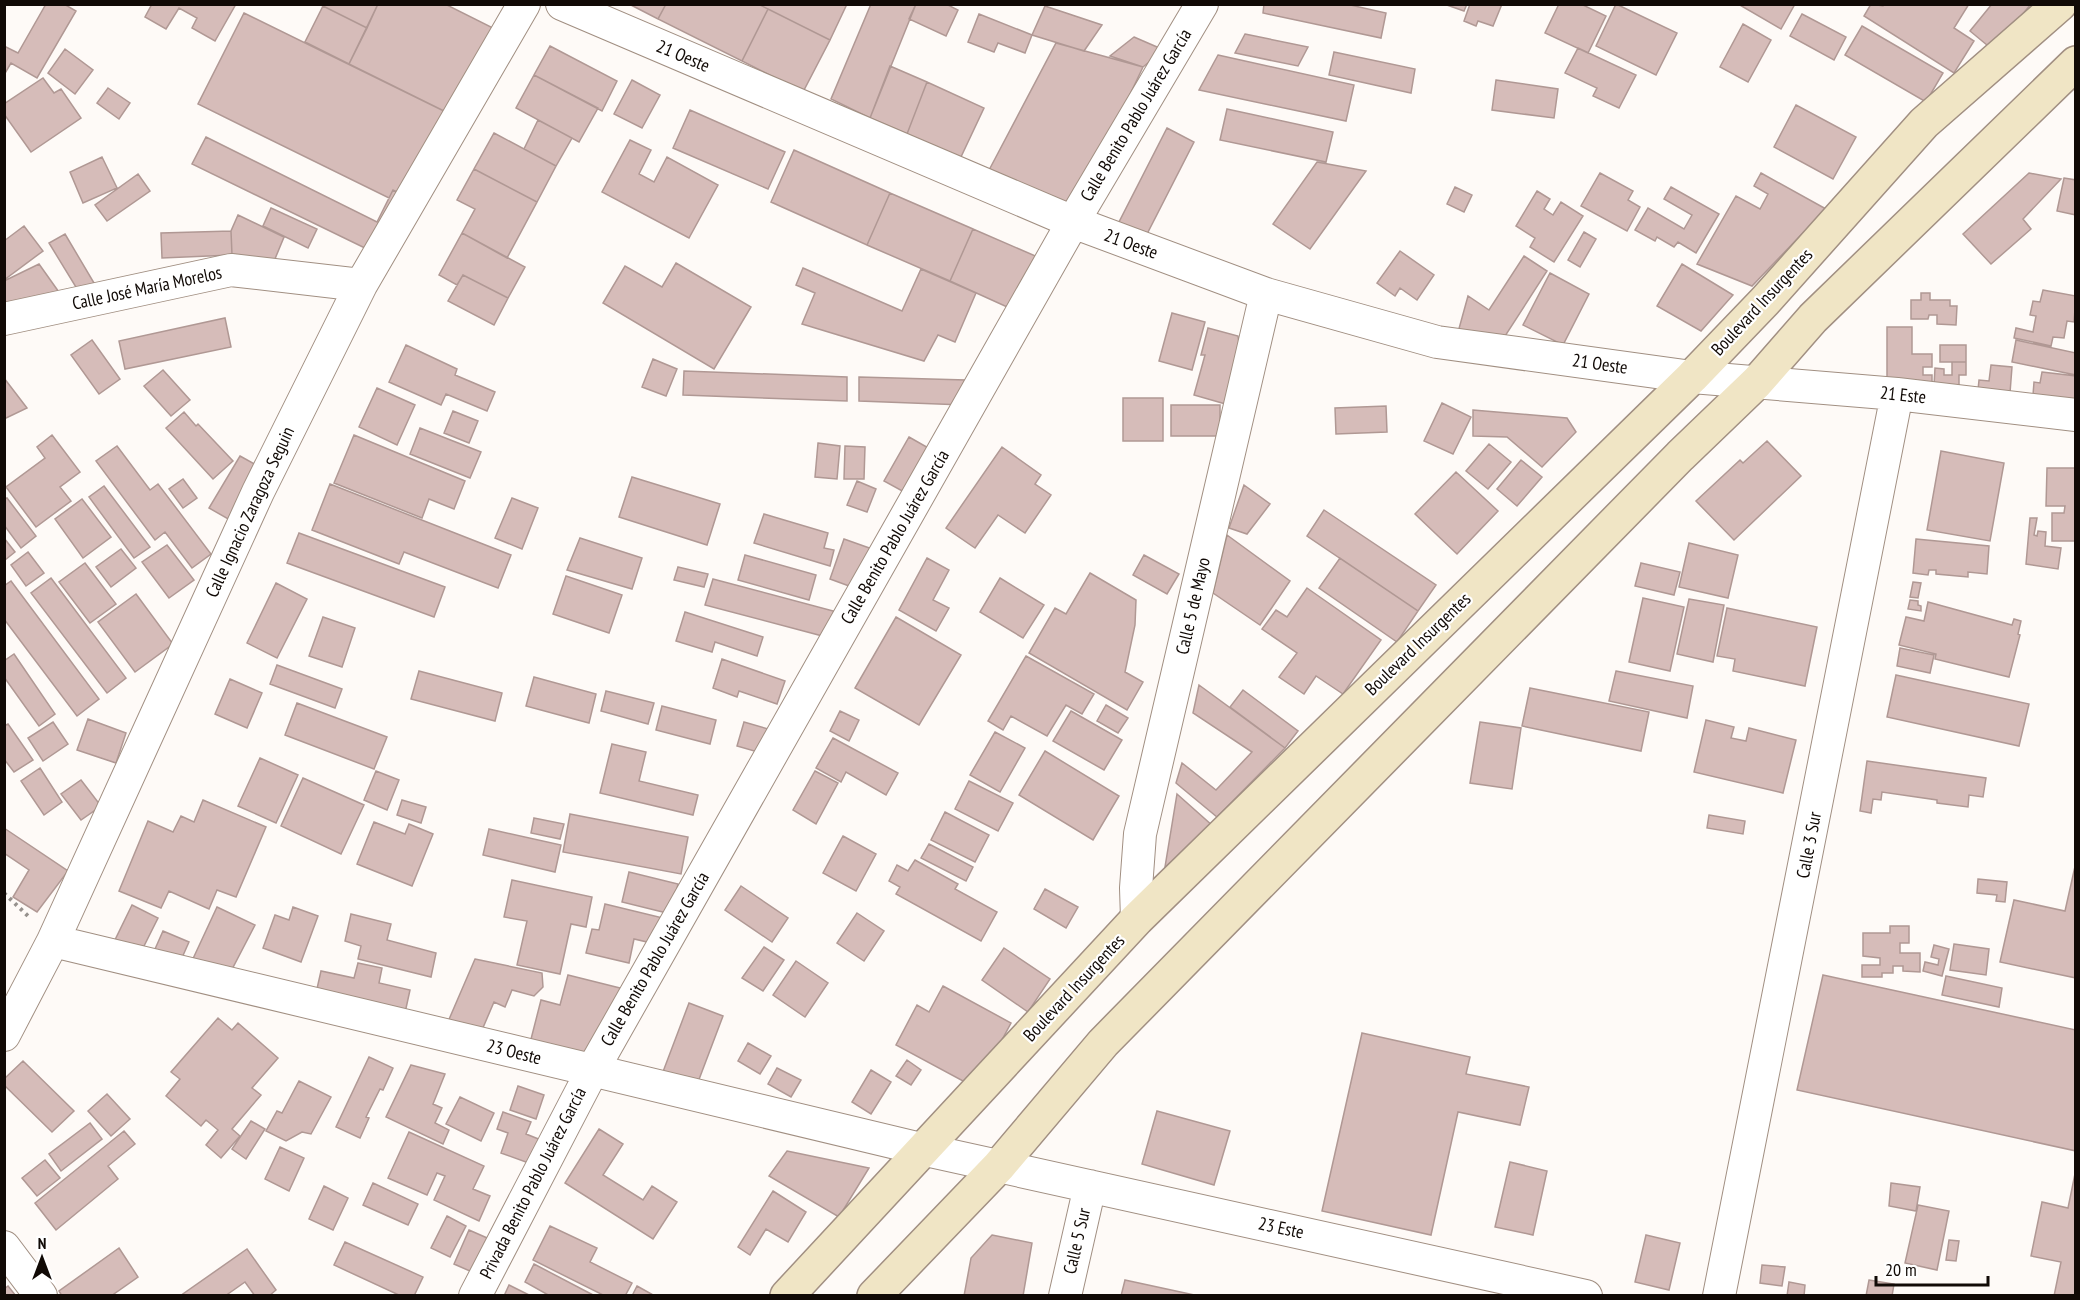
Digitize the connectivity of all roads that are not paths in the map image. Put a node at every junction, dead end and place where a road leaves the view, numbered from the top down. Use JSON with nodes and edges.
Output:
{"nodes":[{"id":1,"x":524,"y":4,"type":"edge"},
{"id":2,"x":562,"y":4,"type":"edge"},
{"id":3,"x":1202,"y":4,"type":"edge"},
{"id":4,"x":2060,"y":4,"type":"edge"},
{"id":5,"x":2076,"y":63,"type":"edge"},
{"id":6,"x":1073,"y":222,"type":"junction"},
{"id":7,"x":361,"y":285,"type":"junction"},
{"id":8,"x":1266,"y":294,"type":"junction"},
{"id":9,"x":4,"y":319,"type":"edge"},
{"id":10,"x":1692,"y":377,"type":"junction"},
{"id":11,"x":1744,"y":381,"type":"junction"},
{"id":12,"x":1897,"y":394,"type":"junction"},
{"id":13,"x":2076,"y":415,"type":"edge"},
{"id":14,"x":1137,"y":919,"type":"junction"},
{"id":15,"x":53,"y":941,"type":"junction"},
{"id":16,"x":4,"y":1035,"type":"edge"},
{"id":17,"x":592,"y":1071,"type":"junction"},
{"id":18,"x":921,"y":1149,"type":"junction"},
{"id":19,"x":988,"y":1163,"type":"junction"},
{"id":20,"x":1090,"y":1186,"type":"junction"},
{"id":21,"x":4,"y":1247,"type":"edge"},
{"id":22,"x":42,"y":1296,"type":"edge"},
{"id":23,"x":475,"y":1296,"type":"edge"},
{"id":24,"x":787,"y":1296,"type":"edge"},
{"id":25,"x":874,"y":1296,"type":"edge"},
{"id":26,"x":1065,"y":1296,"type":"edge"},
{"id":27,"x":1586,"y":1296,"type":"edge"},
{"id":28,"x":1719,"y":1296,"type":"edge"}],
"edges":[{"from":1,"to":7,"type":"street","name":"Calle Ignacio Zaragoza Seguin"},
{"from":2,"to":6,"type":"street","name":"21 Oeste"},
{"from":3,"to":6,"type":"street","name":"Calle Benito Pablo Juárez García"},
{"from":4,"to":10,"type":"main road","name":"Boulevard Insurgentes"},
{"from":5,"to":11,"type":"main road"},
{"from":6,"to":8,"type":"street","name":"21 Oeste"},
{"from":6,"to":17,"type":"street","name":"Calle Benito Pablo Juárez García"},
{"from":7,"to":9,"type":"street","name":"Calle José María Morelos"},
{"from":7,"to":15,"type":"street","name":"Calle Ignacio Zaragoza Seguin"},
{"from":8,"to":10,"type":"street","name":"21 Oeste"},
{"from":8,"to":14,"type":"street","name":"Calle 5 de Mayo"},
{"from":10,"to":11,"type":"street","name":"21 Oeste"},
{"from":10,"to":14,"type":"main road","name":"Boulevard Insurgentes"},
{"from":11,"to":12,"type":"street","name":"21 Este"},
{"from":11,"to":19,"type":"main road"},
{"from":12,"to":13,"type":"street","name":"21 Este"},
{"from":12,"to":28,"type":"street","name":"Calle 3 Sur"},
{"from":14,"to":18,"type":"main road","name":"Boulevard Insurgentes"},
{"from":15,"to":16,"type":"street","name":"Calle Ignacio Zaragoza Seguin"},
{"from":15,"to":17,"type":"street","name":"23 Oeste"},
{"from":17,"to":18,"type":"street","name":"23 Oeste"},
{"from":17,"to":23,"type":"street","name":"Privada Benito Pablo Juárez García"},
{"from":18,"to":19,"type":"street","name":"23 Oeste"},
{"from":18,"to":24,"type":"main road","name":"Boulevard Insurgentes"},
{"from":19,"to":20,"type":"street","name":"23 Este"},
{"from":19,"to":25,"type":"main road"},
{"from":20,"to":26,"type":"street","name":"Calle 5 Sur"},
{"from":20,"to":27,"type":"street","name":"23 Este"},
{"from":21,"to":22,"type":"street"}]}
